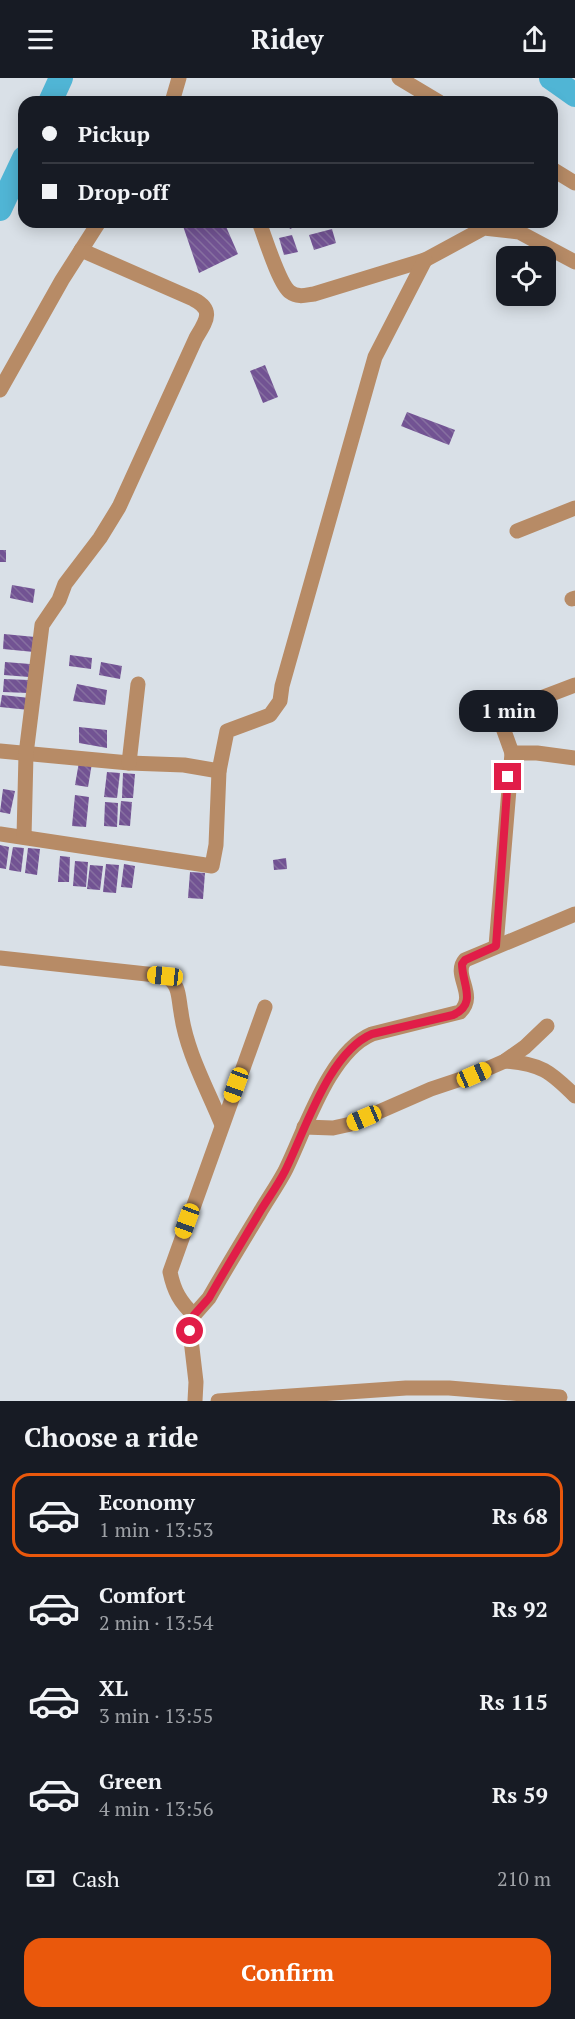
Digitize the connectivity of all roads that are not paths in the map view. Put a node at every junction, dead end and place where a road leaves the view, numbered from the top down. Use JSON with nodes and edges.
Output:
{"nodes":[{"id":1,"x":179,"y":78,"type":"edge"},
{"id":2,"x":399,"y":78,"type":"edge"},
{"id":3,"x":174,"y":96,"type":"edge"},
{"id":4,"x":429,"y":96,"type":"edge"},
{"id":5,"x":558,"y":173,"type":"edge"},
{"id":6,"x":575,"y":183,"type":"edge"},
{"id":7,"x":95,"y":228,"type":"edge"},
{"id":8,"x":261,"y":228,"type":"edge"},
{"id":9,"x":81,"y":250,"type":"junction"},
{"id":10,"x":425,"y":260,"type":"junction"},
{"id":11,"x":575,"y":262,"type":"edge"},
{"id":12,"x":0,"y":390,"type":"edge"},
{"id":13,"x":575,"y":508,"type":"edge"},
{"id":14,"x":517,"y":531,"type":"dead end"},
{"id":15,"x":138,"y":684,"type":"dead end"},
{"id":16,"x":575,"y":685,"type":"edge"},
{"id":17,"x":0,"y":751,"type":"edge"},
{"id":18,"x":512,"y":753,"type":"junction"},
{"id":19,"x":26,"y":754,"type":"junction"},
{"id":20,"x":575,"y":758,"type":"edge"},
{"id":21,"x":129,"y":762,"type":"junction"},
{"id":22,"x":219,"y":771,"type":"junction"},
{"id":23,"x":0,"y":834,"type":"edge"},
{"id":24,"x":24,"y":837,"type":"junction"},
{"id":25,"x":575,"y":915,"type":"edge"},
{"id":26,"x":496,"y":946,"type":"junction"},
{"id":27,"x":0,"y":958,"type":"edge"},
{"id":28,"x":265,"y":1007,"type":"dead end"},
{"id":29,"x":547,"y":1026,"type":"dead end"},
{"id":30,"x":505,"y":1061,"type":"junction"},
{"id":31,"x":575,"y":1096,"type":"edge"},
{"id":32,"x":222,"y":1125,"type":"junction"},
{"id":33,"x":304,"y":1127,"type":"junction"},
{"id":34,"x":194,"y":1315,"type":"junction"},
{"id":35,"x":565,"y":1399,"type":"edge"},
{"id":36,"x":195,"y":1401,"type":"edge"},
{"id":37,"x":218,"y":1401,"type":"edge"}],
"edges":[{"from":1,"to":3,"type":"street"},
{"from":2,"to":4,"type":"street"},
{"from":5,"to":6,"type":"street"},
{"from":7,"to":9,"type":"street"},
{"from":8,"to":10,"type":"street"},
{"from":9,"to":12,"type":"street"},
{"from":9,"to":19,"type":"street"},
{"from":10,"to":11,"type":"street"},
{"from":10,"to":22,"type":"street"},
{"from":13,"to":14,"type":"street"},
{"from":15,"to":21,"type":"street"},
{"from":16,"to":18,"type":"street"},
{"from":17,"to":19,"type":"street"},
{"from":18,"to":20,"type":"street"},
{"from":18,"to":26,"type":"street"},
{"from":19,"to":21,"type":"street"},
{"from":19,"to":24,"type":"street"},
{"from":21,"to":22,"type":"street"},
{"from":22,"to":24,"type":"street"},
{"from":23,"to":24,"type":"street"},
{"from":25,"to":26,"type":"street"},
{"from":26,"to":33,"type":"street"},
{"from":27,"to":32,"type":"street"},
{"from":28,"to":32,"type":"street"},
{"from":29,"to":30,"type":"street"},
{"from":30,"to":31,"type":"street"},
{"from":30,"to":33,"type":"street"},
{"from":32,"to":34,"type":"street"},
{"from":33,"to":34,"type":"street"},
{"from":34,"to":36,"type":"street"},
{"from":35,"to":37,"type":"street"}]}
